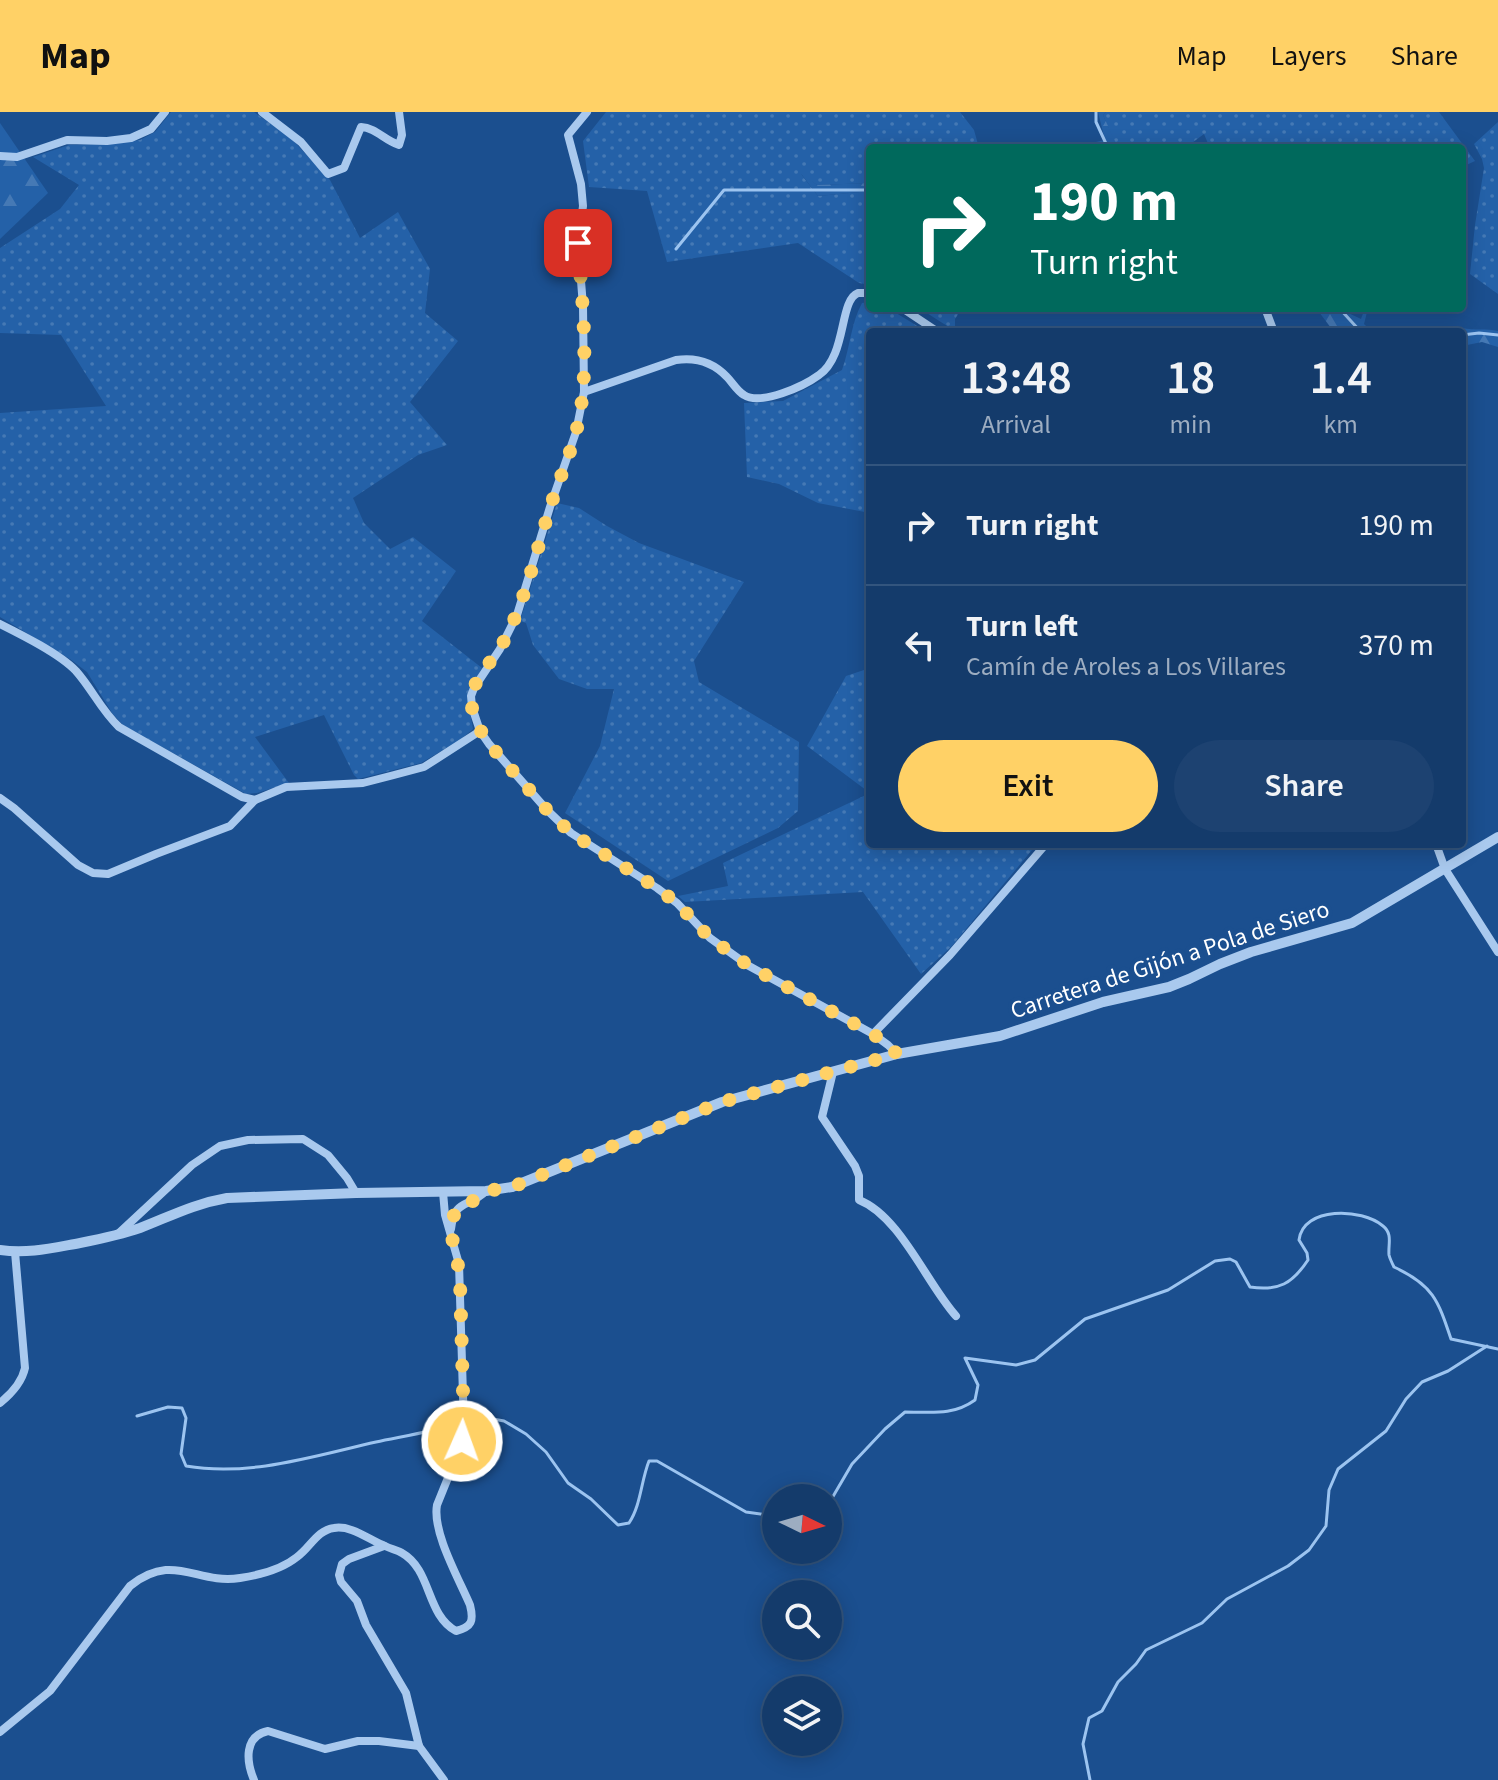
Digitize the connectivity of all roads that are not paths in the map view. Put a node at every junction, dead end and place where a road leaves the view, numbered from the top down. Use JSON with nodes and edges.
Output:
{"nodes":[{"id":1,"x":165,"y":112,"type":"edge"},
{"id":2,"x":262,"y":112,"type":"edge"},
{"id":3,"x":399,"y":112,"type":"edge"},
{"id":4,"x":587,"y":112,"type":"edge"},
{"id":5,"x":0,"y":156,"type":"edge"},
{"id":6,"x":866,"y":293,"type":"edge"},
{"id":7,"x":908,"y":312,"type":"edge"},
{"id":8,"x":932,"y":328,"type":"edge"},
{"id":9,"x":584,"y":392,"type":"junction"},
{"id":10,"x":0,"y":624,"type":"edge"},
{"id":11,"x":480,"y":731,"type":"junction"},
{"id":12,"x":0,"y":798,"type":"edge"},
{"id":13,"x":255,"y":800,"type":"junction"},
{"id":14,"x":1498,"y":837,"type":"edge"},
{"id":15,"x":1043,"y":848,"type":"edge"},
{"id":16,"x":1437,"y":848,"type":"edge"},
{"id":17,"x":1445,"y":869,"type":"junction"},
{"id":18,"x":1498,"y":952,"type":"edge"},
{"id":19,"x":873,"y":1034,"type":"junction"},
{"id":20,"x":897,"y":1054,"type":"junction"},
{"id":21,"x":833,"y":1072,"type":"junction"},
{"id":22,"x":486,"y":1191,"type":"junction"},
{"id":23,"x":447,"y":1192,"type":"junction"},
{"id":24,"x":356,"y":1193,"type":"junction"},
{"id":25,"x":457,"y":1208,"type":"junction"},
{"id":26,"x":450,"y":1234,"type":"junction"},
{"id":27,"x":116,"y":1236,"type":"junction"},
{"id":28,"x":0,"y":1250,"type":"edge"},
{"id":29,"x":15,"y":1252,"type":"junction"},
{"id":30,"x":956,"y":1316,"type":"dead end"},
{"id":31,"x":0,"y":1403,"type":"edge"},
{"id":32,"x":384,"y":1546,"type":"junction"},
{"id":33,"x":0,"y":1732,"type":"edge"},
{"id":34,"x":419,"y":1746,"type":"junction"},
{"id":35,"x":254,"y":1780,"type":"edge"},
{"id":36,"x":444,"y":1780,"type":"edge"}],
"edges":[{"from":1,"to":5,"type":"street"},
{"from":2,"to":3,"type":"street"},
{"from":4,"to":9,"type":"street"},
{"from":6,"to":9,"type":"street"},
{"from":7,"to":8,"type":"street"},
{"from":9,"to":11,"type":"street"},
{"from":10,"to":13,"type":"street"},
{"from":11,"to":13,"type":"street"},
{"from":11,"to":19,"type":"street"},
{"from":12,"to":13,"type":"street"},
{"from":14,"to":17,"type":"street","name":"Carretera de Gijón a Pola de Siero"},
{"from":15,"to":19,"type":"street"},
{"from":16,"to":17,"type":"street"},
{"from":17,"to":18,"type":"street"},
{"from":17,"to":20,"type":"street","name":"Carretera de Gijón a Pola de Siero"},
{"from":19,"to":20,"type":"street"},
{"from":20,"to":21,"type":"street","name":"Carretera de Gijón a Pola de Siero"},
{"from":21,"to":22,"type":"street","name":"Carretera de Gijón a Pola de Siero"},
{"from":21,"to":30,"type":"street"},
{"from":22,"to":23,"type":"street","name":"Carretera de Gijón a Pola de Siero"},
{"from":22,"to":25,"type":"street"},
{"from":23,"to":24,"type":"street","name":"Carretera de Gijón a Pola de Siero"},
{"from":23,"to":25,"type":"street"},
{"from":23,"to":26,"type":"street"},
{"from":24,"to":27,"type":"street","name":"Carretera de Gijón a Pola de Siero"},
{"from":24,"to":27,"type":"street"},
{"from":25,"to":26,"type":"street"},
{"from":26,"to":32,"type":"street"},
{"from":27,"to":29,"type":"street","name":"Carretera de Gijón a Pola de Siero"},
{"from":28,"to":29,"type":"street","name":"Carretera de Gijón a Pola de Siero"},
{"from":29,"to":31,"type":"street"},
{"from":32,"to":33,"type":"street"},
{"from":32,"to":34,"type":"street"},
{"from":34,"to":35,"type":"street"},
{"from":34,"to":36,"type":"street"}]}
